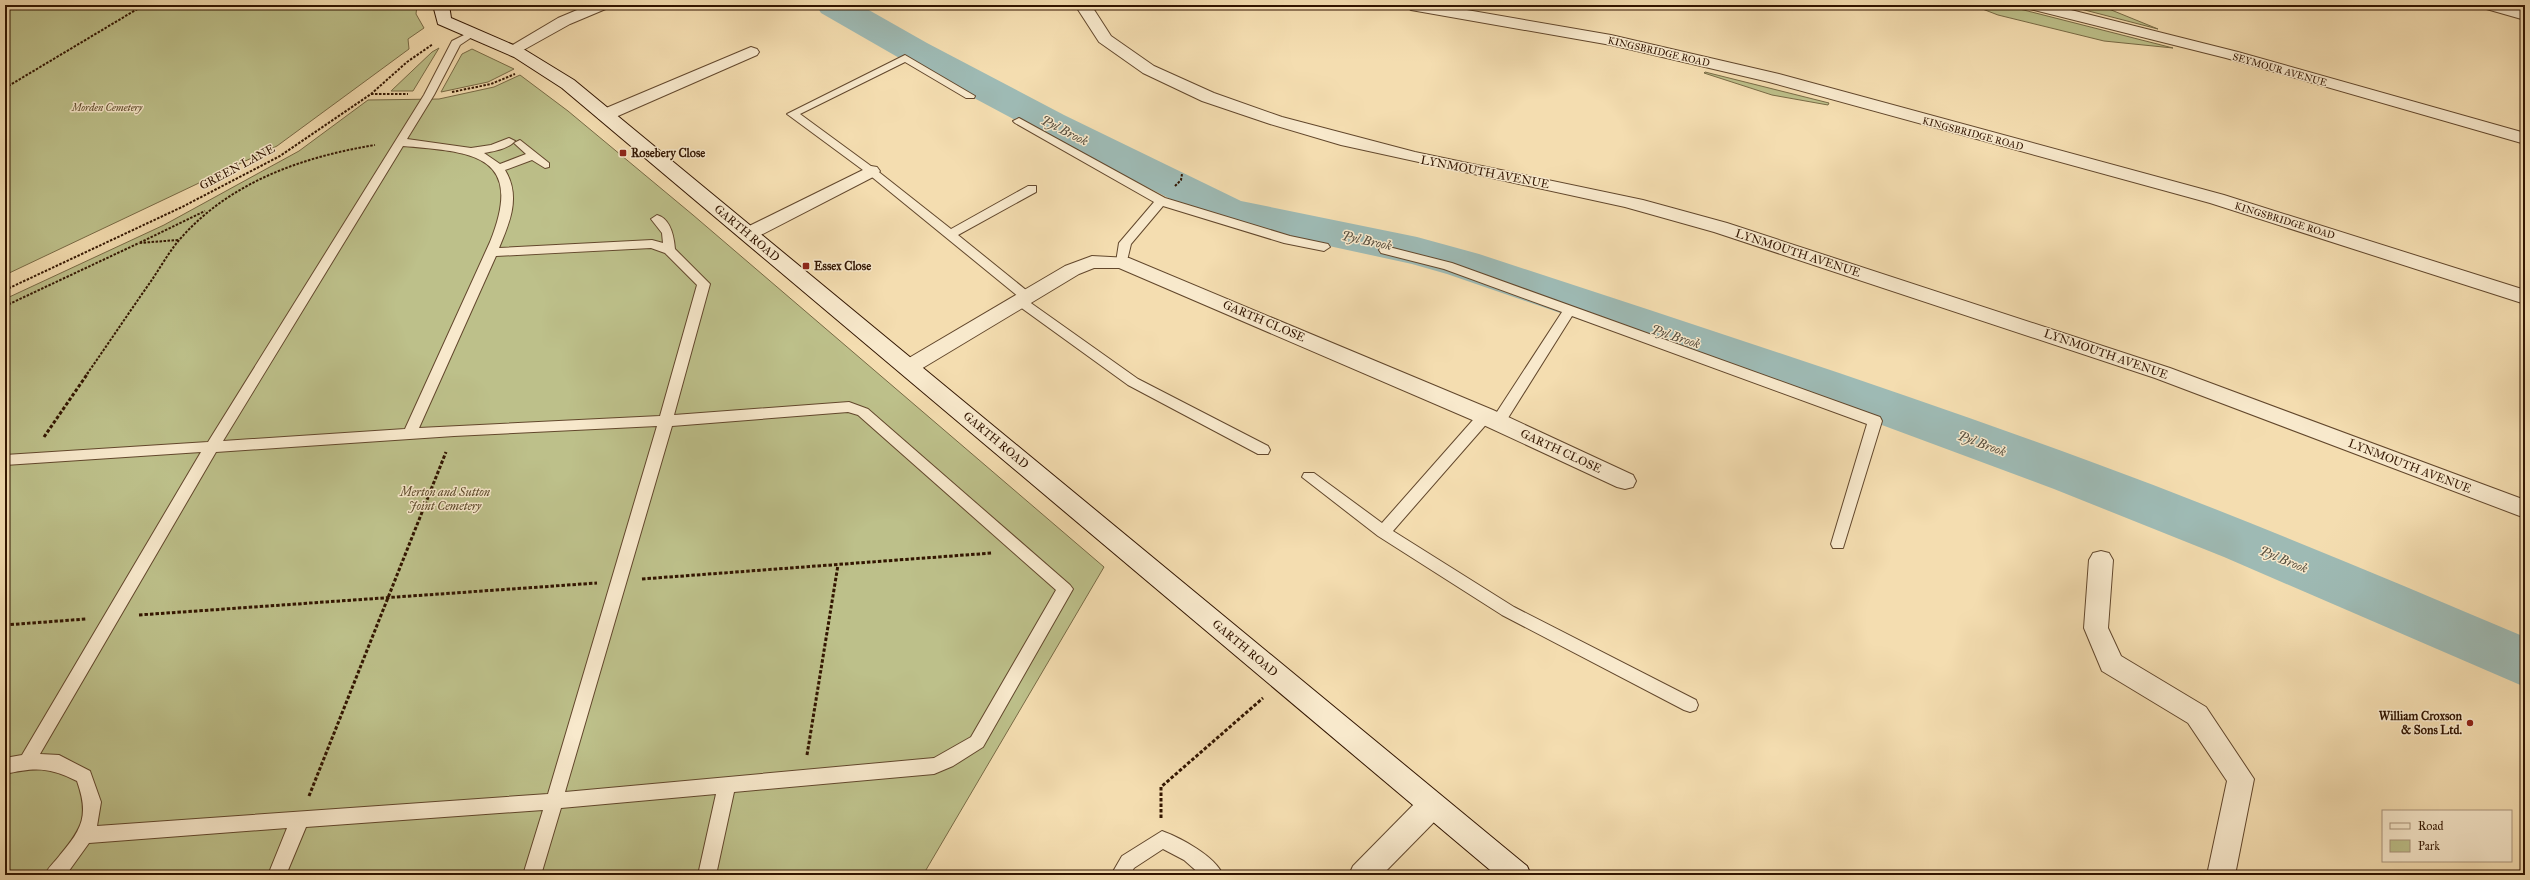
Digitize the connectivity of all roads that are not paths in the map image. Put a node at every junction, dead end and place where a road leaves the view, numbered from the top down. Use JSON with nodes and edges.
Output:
{"nodes":[{"id":1,"x":441,"y":5,"type":"edge"},
{"id":2,"x":602,"y":5,"type":"edge"},
{"id":3,"x":1083,"y":5,"type":"edge"},
{"id":4,"x":1411,"y":5,"type":"edge"},
{"id":5,"x":2032,"y":5,"type":"edge"},
{"id":6,"x":2489,"y":5,"type":"edge"},
{"id":7,"x":2525,"y":15,"type":"edge"},
{"id":8,"x":465,"y":32,"type":"junction"},
{"id":9,"x":512,"y":50,"type":"junction"},
{"id":10,"x":751,"y":52,"type":"dead end"},
{"id":11,"x":970,"y":96,"type":"dead end"},
{"id":12,"x":605,"y":115,"type":"junction"},
{"id":13,"x":1019,"y":121,"type":"dead end"},
{"id":14,"x":2525,"y":139,"type":"edge"},
{"id":15,"x":400,"y":142,"type":"junction"},
{"id":16,"x":470,"y":152,"type":"junction"},
{"id":17,"x":534,"y":155,"type":"junction"},
{"id":18,"x":545,"y":165,"type":"dead end"},
{"id":19,"x":498,"y":169,"type":"junction"},
{"id":20,"x":871,"y":171,"type":"junction"},
{"id":21,"x":1032,"y":189,"type":"dead end"},
{"id":22,"x":1161,"y":201,"type":"junction"},
{"id":23,"x":657,"y":219,"type":"dead end"},
{"id":24,"x":748,"y":234,"type":"junction"},
{"id":25,"x":950,"y":235,"type":"junction"},
{"id":26,"x":1324,"y":247,"type":"dead end"},
{"id":27,"x":669,"y":250,"type":"junction"},
{"id":28,"x":1385,"y":250,"type":"dead end"},
{"id":29,"x":491,"y":252,"type":"junction"},
{"id":30,"x":1122,"y":262,"type":"junction"},
{"id":31,"x":2525,"y":297,"type":"edge"},
{"id":32,"x":1023,"y":299,"type":"junction"},
{"id":33,"x":1570,"y":309,"type":"junction"},
{"id":34,"x":909,"y":367,"type":"junction"},
{"id":35,"x":1491,"y":419,"type":"junction"},
{"id":36,"x":666,"y":421,"type":"junction"},
{"id":37,"x":410,"y":433,"type":"junction"},
{"id":38,"x":213,"y":446,"type":"junction"},
{"id":39,"x":1263,"y":450,"type":"dead end"},
{"id":40,"x":5,"y":460,"type":"edge"},
{"id":41,"x":1309,"y":477,"type":"dead end"},
{"id":42,"x":1625,"y":481,"type":"dead end"},
{"id":43,"x":2525,"y":509,"type":"edge"},
{"id":44,"x":1383,"y":532,"type":"junction"},
{"id":45,"x":1838,"y":544,"type":"dead end"},
{"id":46,"x":2101,"y":560,"type":"dead end"},
{"id":47,"x":1690,"y":705,"type":"dead end"},
{"id":48,"x":27,"y":761,"type":"junction"},
{"id":49,"x":5,"y":766,"type":"edge"},
{"id":50,"x":727,"y":785,"type":"junction"},
{"id":51,"x":554,"y":801,"type":"junction"},
{"id":52,"x":1431,"y":806,"type":"junction"},
{"id":53,"x":300,"y":819,"type":"junction"},
{"id":54,"x":85,"y":835,"type":"junction"},
{"id":55,"x":54,"y":875,"type":"edge"},
{"id":56,"x":277,"y":875,"type":"edge"},
{"id":57,"x":532,"y":875,"type":"edge"},
{"id":58,"x":708,"y":875,"type":"edge"},
{"id":59,"x":1120,"y":875,"type":"edge"},
{"id":60,"x":1214,"y":875,"type":"edge"},
{"id":61,"x":1363,"y":875,"type":"edge"},
{"id":62,"x":1517,"y":875,"type":"edge"},
{"id":63,"x":2221,"y":875,"type":"edge"}],
"edges":[{"from":1,"to":8,"type":"street","name":"GARTH ROAD"},
{"from":2,"to":9,"type":"street"},
{"from":3,"to":43,"type":"street","name":"LYNMOUTH AVENUE"},
{"from":4,"to":31,"type":"street","name":"KINGSBRIDGE ROAD"},
{"from":5,"to":14,"type":"street","name":"SEYMOUR AVENUE"},
{"from":6,"to":7,"type":"street"},
{"from":8,"to":9,"type":"street","name":"GARTH ROAD"},
{"from":8,"to":15,"type":"lane"},
{"from":9,"to":12,"type":"street","name":"GARTH ROAD"},
{"from":10,"to":12,"type":"street"},
{"from":11,"to":20,"type":"lane"},
{"from":12,"to":24,"type":"street","name":"GARTH ROAD"},
{"from":13,"to":22,"type":"lane"},
{"from":15,"to":16,"type":"lane"},
{"from":15,"to":38,"type":"lane"},
{"from":16,"to":17,"type":"lane"},
{"from":16,"to":19,"type":"lane"},
{"from":17,"to":18,"type":"lane"},
{"from":17,"to":19,"type":"lane"},
{"from":19,"to":29,"type":"lane"},
{"from":20,"to":24,"type":"street"},
{"from":20,"to":25,"type":"lane"},
{"from":21,"to":25,"type":"lane"},
{"from":22,"to":26,"type":"lane"},
{"from":22,"to":30,"type":"lane"},
{"from":23,"to":27,"type":"lane"},
{"from":24,"to":34,"type":"street","name":"GARTH ROAD"},
{"from":25,"to":32,"type":"lane"},
{"from":27,"to":29,"type":"lane"},
{"from":27,"to":36,"type":"lane"},
{"from":28,"to":33,"type":"lane"},
{"from":29,"to":37,"type":"lane"},
{"from":30,"to":32,"type":"street","name":"GARTH CLOSE"},
{"from":30,"to":35,"type":"street","name":"GARTH CLOSE"},
{"from":32,"to":34,"type":"street","name":"GARTH CLOSE"},
{"from":32,"to":39,"type":"lane"},
{"from":33,"to":35,"type":"lane"},
{"from":33,"to":45,"type":"lane"},
{"from":34,"to":52,"type":"street","name":"GARTH ROAD"},
{"from":35,"to":42,"type":"street","name":"GARTH CLOSE"},
{"from":35,"to":44,"type":"lane"},
{"from":36,"to":37,"type":"lane"},
{"from":36,"to":50,"type":"lane"},
{"from":36,"to":51,"type":"lane"},
{"from":37,"to":38,"type":"lane"},
{"from":38,"to":40,"type":"lane"},
{"from":38,"to":48,"type":"lane"},
{"from":41,"to":44,"type":"lane"},
{"from":44,"to":47,"type":"lane"},
{"from":46,"to":63,"type":"street"},
{"from":48,"to":49,"type":"lane"},
{"from":48,"to":54,"type":"lane"},
{"from":50,"to":51,"type":"lane"},
{"from":50,"to":58,"type":"lane"},
{"from":51,"to":53,"type":"lane"},
{"from":51,"to":57,"type":"lane"},
{"from":52,"to":61,"type":"street"},
{"from":52,"to":62,"type":"street","name":"GARTH ROAD"},
{"from":53,"to":54,"type":"lane"},
{"from":53,"to":56,"type":"lane"},
{"from":54,"to":55,"type":"lane"},
{"from":59,"to":60,"type":"lane"}]}
